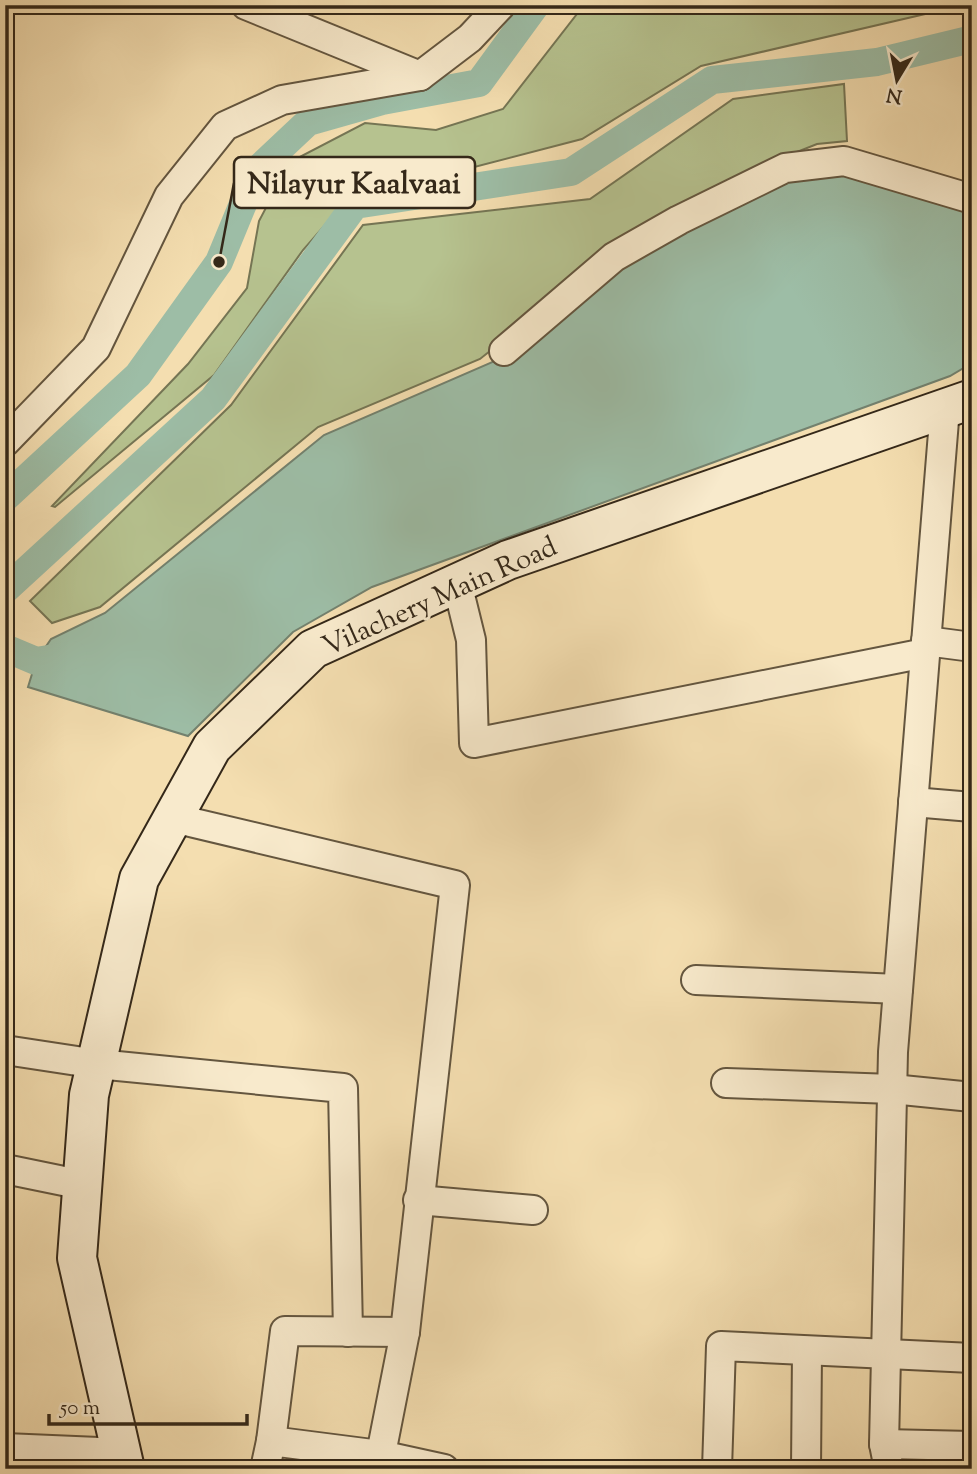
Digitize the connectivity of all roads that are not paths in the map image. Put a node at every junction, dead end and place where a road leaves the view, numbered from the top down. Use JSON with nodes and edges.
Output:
{"nodes":[{"id":1,"x":246,"y":5,"type":"edge"},
{"id":2,"x":501,"y":5,"type":"edge"},
{"id":3,"x":420,"y":76,"type":"junction"},
{"id":4,"x":972,"y":199,"type":"edge"},
{"id":5,"x":505,"y":351,"type":"dead end"},
{"id":6,"x":959,"y":404,"type":"edge"},
{"id":7,"x":5,"y":442,"type":"edge"},
{"id":8,"x":457,"y":583,"type":"junction"},
{"id":9,"x":926,"y":647,"type":"junction"},
{"id":10,"x":972,"y":647,"type":"edge"},
{"id":11,"x":913,"y":802,"type":"junction"},
{"id":12,"x":972,"y":807,"type":"edge"},
{"id":13,"x":173,"y":818,"type":"junction"},
{"id":14,"x":696,"y":980,"type":"dead end"},
{"id":15,"x":898,"y":989,"type":"junction"},
{"id":16,"x":5,"y":1050,"type":"edge"},
{"id":17,"x":97,"y":1064,"type":"junction"},
{"id":18,"x":726,"y":1083,"type":"dead end"},
{"id":19,"x":892,"y":1089,"type":"junction"},
{"id":20,"x":972,"y":1097,"type":"edge"},
{"id":21,"x":5,"y":1169,"type":"edge"},
{"id":22,"x":83,"y":1185,"type":"junction"},
{"id":23,"x":418,"y":1200,"type":"junction"},
{"id":24,"x":533,"y":1210,"type":"dead end"},
{"id":25,"x":348,"y":1332,"type":"junction"},
{"id":26,"x":405,"y":1332,"type":"junction"},
{"id":27,"x":807,"y":1351,"type":"junction"},
{"id":28,"x":886,"y":1355,"type":"junction"},
{"id":29,"x":972,"y":1358,"type":"edge"},
{"id":30,"x":271,"y":1441,"type":"junction"},
{"id":31,"x":972,"y":1446,"type":"edge"},
{"id":32,"x":17,"y":1456,"type":"edge"},
{"id":33,"x":886,"y":1456,"type":"edge"},
{"id":34,"x":124,"y":1461,"type":"edge"},
{"id":35,"x":379,"y":1462,"type":"edge"},
{"id":36,"x":265,"y":1469,"type":"edge"},
{"id":37,"x":444,"y":1469,"type":"edge"},
{"id":38,"x":717,"y":1469,"type":"edge"},
{"id":39,"x":806,"y":1469,"type":"edge"}],
"edges":[{"from":1,"to":3,"type":"street"},
{"from":2,"to":3,"type":"street"},
{"from":3,"to":7,"type":"street"},
{"from":4,"to":5,"type":"street"},
{"from":6,"to":8,"type":"main road","name":"Vilachery Main Road"},
{"from":6,"to":9,"type":"street"},
{"from":8,"to":9,"type":"street"},
{"from":8,"to":13,"type":"main road","name":"Vilachery Main Road"},
{"from":9,"to":10,"type":"street"},
{"from":9,"to":11,"type":"street"},
{"from":11,"to":12,"type":"street"},
{"from":11,"to":15,"type":"street"},
{"from":13,"to":17,"type":"main road","name":"Vilachery Main Road"},
{"from":13,"to":23,"type":"street"},
{"from":14,"to":15,"type":"street"},
{"from":15,"to":19,"type":"street"},
{"from":16,"to":17,"type":"street"},
{"from":17,"to":22,"type":"main road","name":"Vilachery Main Road"},
{"from":17,"to":25,"type":"street"},
{"from":18,"to":19,"type":"street"},
{"from":19,"to":20,"type":"street"},
{"from":19,"to":28,"type":"street"},
{"from":21,"to":22,"type":"street"},
{"from":22,"to":34,"type":"main road","name":"Vilachery Main Road"},
{"from":23,"to":24,"type":"street"},
{"from":23,"to":26,"type":"street"},
{"from":25,"to":26,"type":"street"},
{"from":25,"to":30,"type":"street"},
{"from":26,"to":35,"type":"street"},
{"from":27,"to":28,"type":"street"},
{"from":27,"to":38,"type":"street"},
{"from":27,"to":39,"type":"street"},
{"from":28,"to":29,"type":"street"},
{"from":28,"to":33,"type":"street"},
{"from":30,"to":35,"type":"street"},
{"from":30,"to":36,"type":"street"},
{"from":31,"to":33,"type":"street"},
{"from":32,"to":34,"type":"street"},
{"from":35,"to":37,"type":"street"}]}
